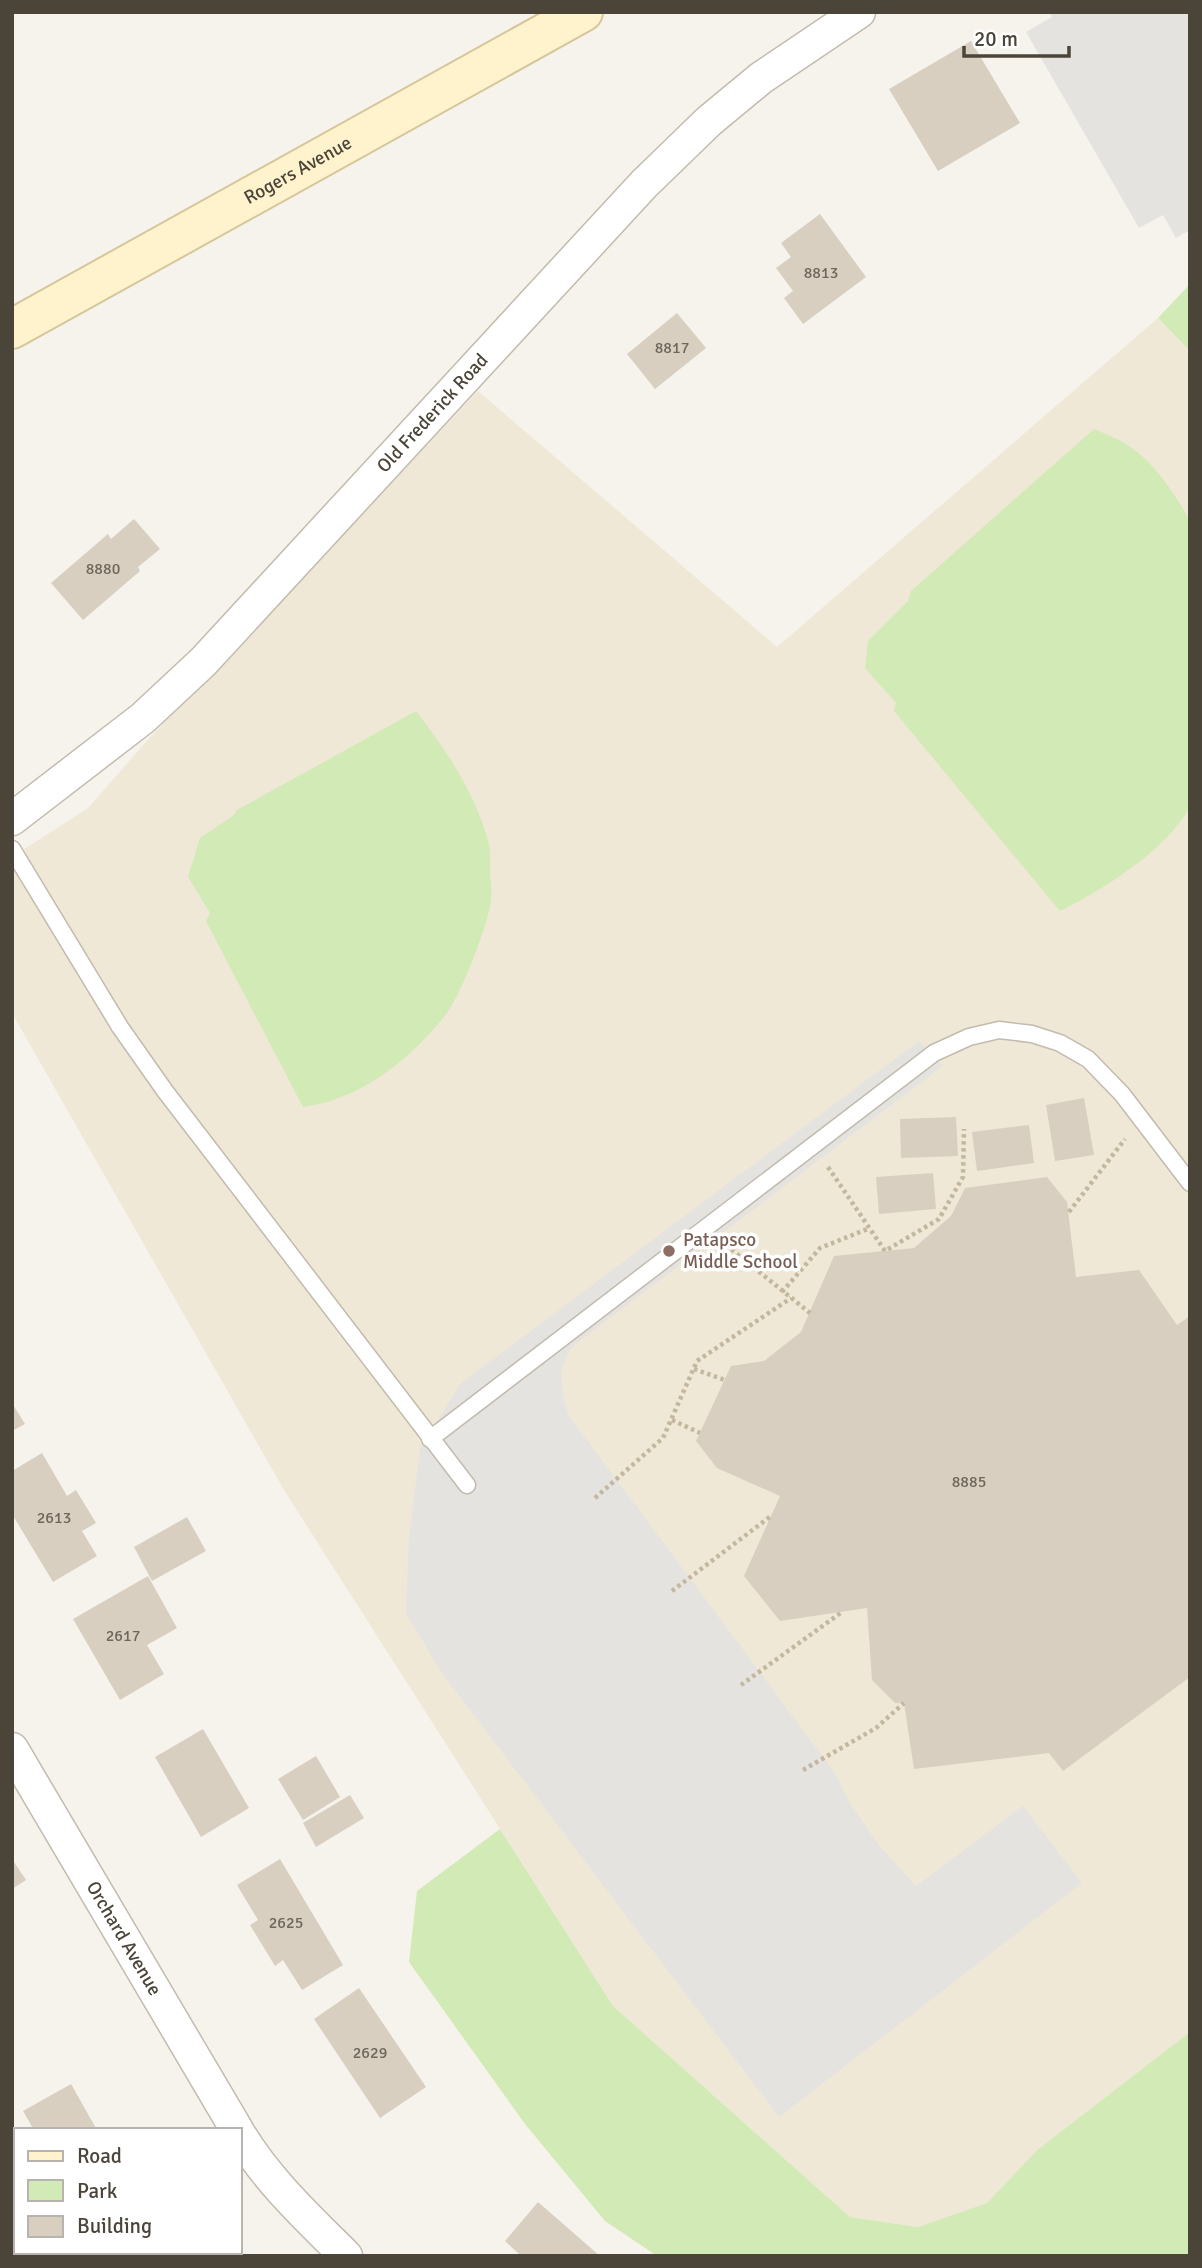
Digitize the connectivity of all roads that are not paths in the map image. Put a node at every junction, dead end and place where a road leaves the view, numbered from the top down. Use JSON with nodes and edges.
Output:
{"nodes":[{"id":1,"x":583,"y":12,"type":"edge"},
{"id":2,"x":859,"y":12,"type":"edge"},
{"id":3,"x":12,"y":329,"type":"edge"},
{"id":4,"x":12,"y":819,"type":"edge"},
{"id":5,"x":12,"y":849,"type":"edge"},
{"id":6,"x":1190,"y":1183,"type":"edge"},
{"id":7,"x":430,"y":1438,"type":"junction"},
{"id":8,"x":467,"y":1485,"type":"dead end"},
{"id":9,"x":12,"y":1749,"type":"edge"},
{"id":10,"x":236,"y":2128,"type":"edge"},
{"id":11,"x":242,"y":2138,"type":"edge"},
{"id":12,"x":346,"y":2256,"type":"edge"}],
"edges":[{"from":1,"to":3,"type":"main road","name":"Rogers Avenue"},
{"from":2,"to":4,"type":"street","name":"Old Frederick Road"},
{"from":5,"to":7,"type":"lane"},
{"from":6,"to":7,"type":"lane"},
{"from":7,"to":8,"type":"lane"},
{"from":9,"to":10,"type":"street","name":"Orchard Avenue"},
{"from":11,"to":12,"type":"street"}]}
